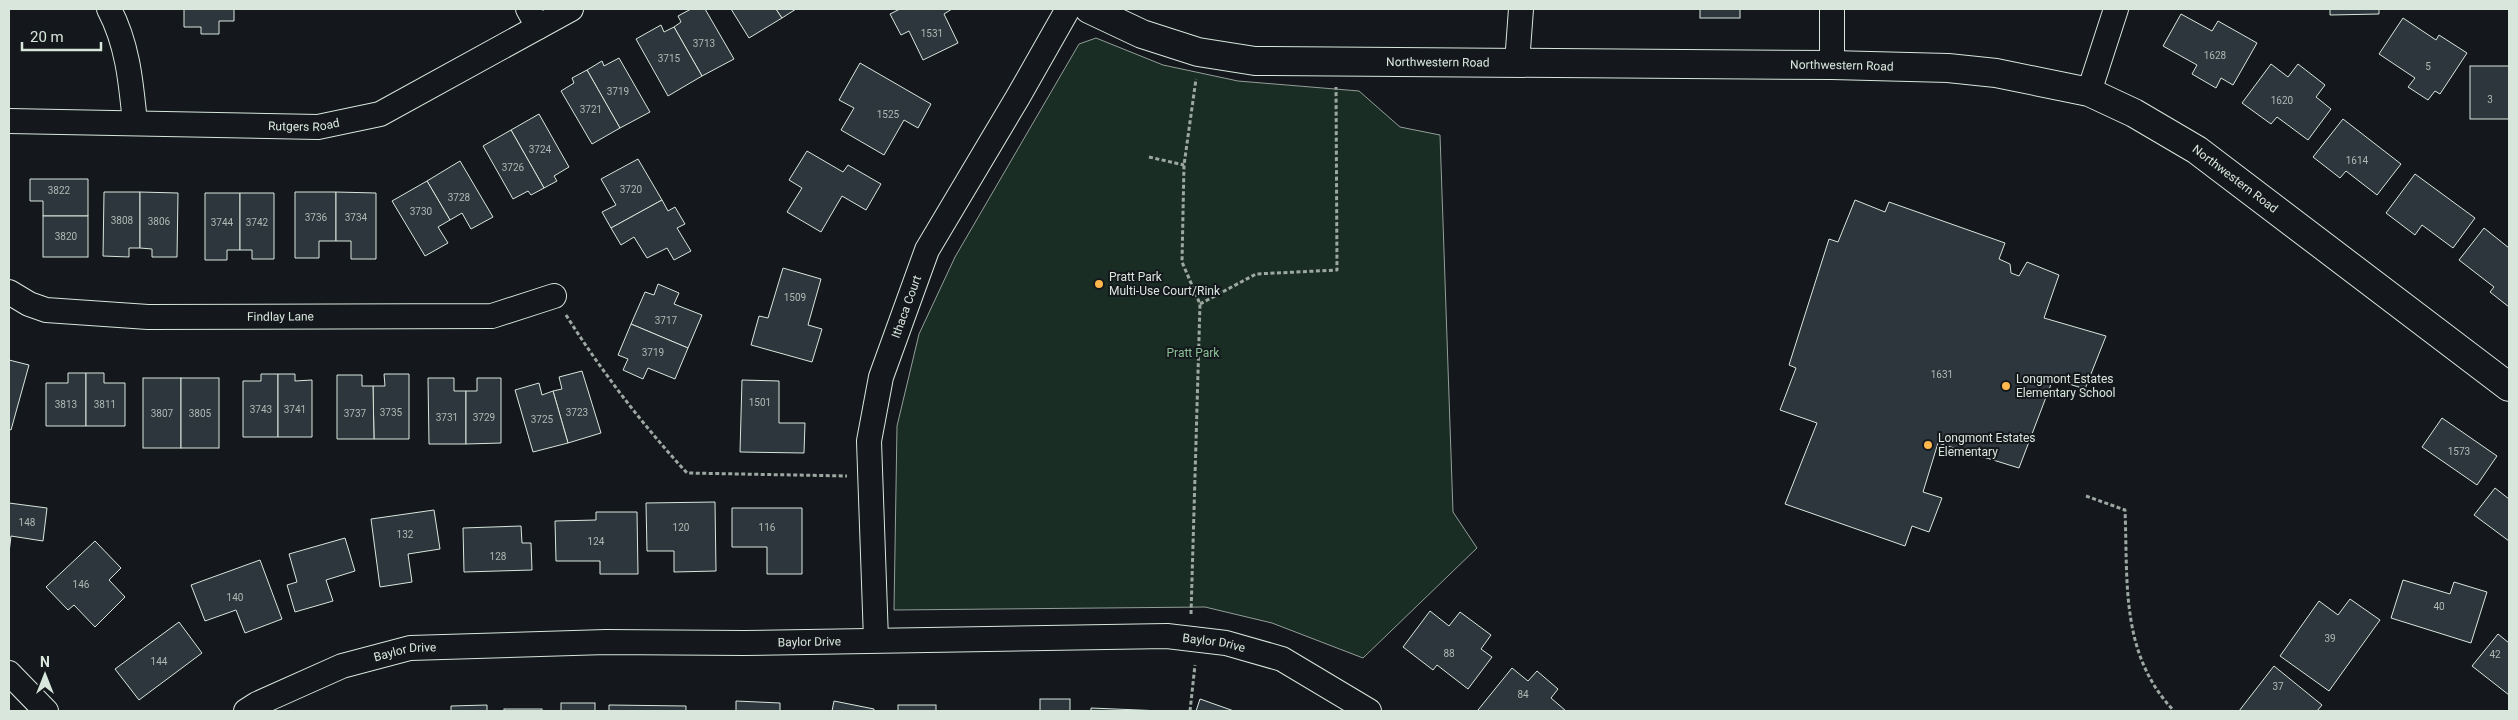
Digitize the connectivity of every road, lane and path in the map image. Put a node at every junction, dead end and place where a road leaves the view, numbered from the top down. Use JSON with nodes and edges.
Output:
{"nodes":[{"id":1,"x":109,"y":9,"type":"edge"},
{"id":2,"x":571,"y":9,"type":"edge"},
{"id":3,"x":1068,"y":9,"type":"edge"},
{"id":4,"x":1089,"y":9,"type":"edge"},
{"id":5,"x":1521,"y":9,"type":"edge"},
{"id":6,"x":1832,"y":9,"type":"edge"},
{"id":7,"x":2116,"y":9,"type":"edge"},
{"id":8,"x":533,"y":18,"type":"edge"},
{"id":9,"x":1517,"y":63,"type":"junction"},
{"id":10,"x":1832,"y":65,"type":"junction"},
{"id":11,"x":1198,"y":69,"type":"dead end"},
{"id":12,"x":1336,"y":85,"type":"dead end"},
{"id":13,"x":2089,"y":92,"type":"junction"},
{"id":14,"x":9,"y":121,"type":"edge"},
{"id":15,"x":135,"y":123,"type":"junction"},
{"id":16,"x":1149,"y":157,"type":"dead end"},
{"id":17,"x":1184,"y":166,"type":"junction"},
{"id":18,"x":9,"y":292,"type":"edge"},
{"id":19,"x":554,"y":296,"type":"joint"},
{"id":20,"x":1200,"y":304,"type":"junction"},
{"id":21,"x":2509,"y":387,"type":"edge"},
{"id":22,"x":871,"y":476,"type":"junction"},
{"id":23,"x":2086,"y":496,"type":"dead end"},
{"id":24,"x":1191,"y":612,"type":"dead end"},
{"id":25,"x":876,"y":640,"type":"junction"},
{"id":26,"x":1195,"y":664,"type":"dead end"},
{"id":27,"x":9,"y":673,"type":"edge"},
{"id":28,"x":46,"y":711,"type":"edge"},
{"id":29,"x":246,"y":711,"type":"edge"},
{"id":30,"x":1190,"y":711,"type":"edge"},
{"id":31,"x":1369,"y":711,"type":"edge"},
{"id":32,"x":2174,"y":711,"type":"edge"}],
"edges":[{"from":1,"to":15,"type":"street"},
{"from":2,"to":8,"type":"street","name":"Rutgers Road"},
{"from":3,"to":22,"type":"street","name":"Ithaca Court"},
{"from":4,"to":9,"type":"street","name":"Northwestern Road"},
{"from":5,"to":9,"type":"street"},
{"from":6,"to":10,"type":"street"},
{"from":7,"to":13,"type":"street"},
{"from":8,"to":15,"type":"street","name":"Rutgers Road"},
{"from":9,"to":10,"type":"street","name":"Northwestern Road"},
{"from":10,"to":13,"type":"street","name":"Northwestern Road"},
{"from":11,"to":17,"type":"path"},
{"from":12,"to":20,"type":"path"},
{"from":13,"to":21,"type":"street","name":"Northwestern Road"},
{"from":14,"to":15,"type":"street","name":"Rutgers Road"},
{"from":16,"to":17,"type":"path"},
{"from":17,"to":20,"type":"path"},
{"from":18,"to":19,"type":"street","name":"Findlay Lane"},
{"from":19,"to":22,"type":"path"},
{"from":20,"to":24,"type":"path"},
{"from":22,"to":25,"type":"street","name":"Ithaca Court"},
{"from":23,"to":32,"type":"path"},
{"from":25,"to":29,"type":"street","name":"Baylor Drive"},
{"from":25,"to":31,"type":"street","name":"Baylor Drive"},
{"from":26,"to":30,"type":"path"},
{"from":27,"to":28,"type":"street"}]}
